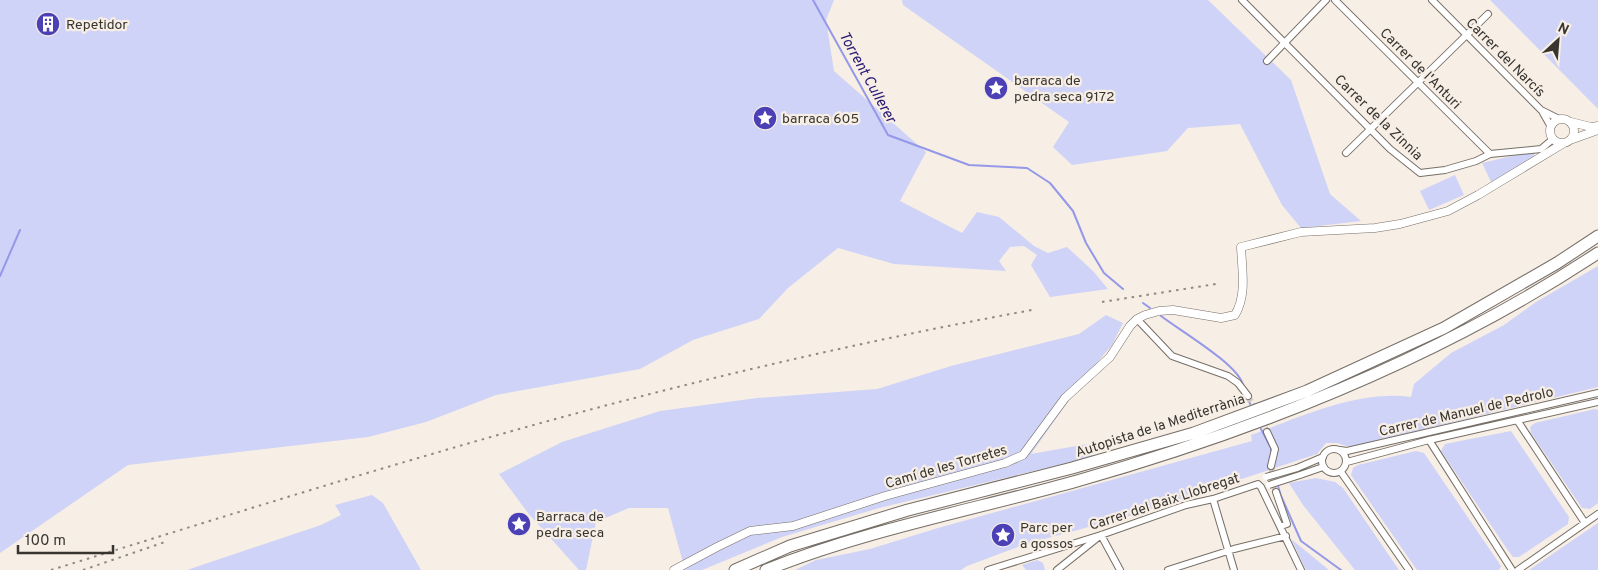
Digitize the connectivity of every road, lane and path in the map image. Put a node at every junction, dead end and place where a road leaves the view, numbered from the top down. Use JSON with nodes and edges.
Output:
{"nodes":[{"id":1,"x":1242,"y":0,"type":"edge"},
{"id":2,"x":1326,"y":0,"type":"edge"},
{"id":3,"x":1335,"y":0,"type":"edge"},
{"id":4,"x":1432,"y":0,"type":"edge"},
{"id":5,"x":1488,"y":14,"type":"dead end"},
{"id":6,"x":1467,"y":35,"type":"junction"},
{"id":7,"x":1284,"y":42,"type":"junction"},
{"id":8,"x":1266,"y":60,"type":"dead end"},
{"id":9,"x":1418,"y":83,"type":"junction"},
{"id":10,"x":1541,"y":110,"type":"junction"},
{"id":11,"x":1559,"y":119,"type":"junction"},
{"id":12,"x":1571,"y":122,"type":"junction"},
{"id":13,"x":1598,"y":126,"type":"edge"},
{"id":14,"x":1551,"y":127,"type":"junction"},
{"id":15,"x":1372,"y":130,"type":"junction"},
{"id":16,"x":1598,"y":130,"type":"edge"},
{"id":17,"x":1554,"y":139,"type":"junction"},
{"id":18,"x":1567,"y":141,"type":"junction"},
{"id":19,"x":1346,"y":153,"type":"dead end"},
{"id":20,"x":1490,"y":154,"type":"junction"},
{"id":21,"x":1598,"y":236,"type":"edge"},
{"id":22,"x":1598,"y":253,"type":"edge"},
{"id":23,"x":1137,"y":319,"type":"junction"},
{"id":24,"x":1598,"y":393,"type":"edge"},
{"id":25,"x":1248,"y":396,"type":"tunnel mouth"},
{"id":26,"x":1598,"y":402,"type":"edge"},
{"id":27,"x":1517,"y":420,"type":"junction"},
{"id":28,"x":1268,"y":432,"type":"tunnel mouth"},
{"id":29,"x":1429,"y":440,"type":"junction"},
{"id":30,"x":1340,"y":450,"type":"junction"},
{"id":31,"x":1322,"y":457,"type":"junction"},
{"id":32,"x":1347,"y":462,"type":"junction"},
{"id":33,"x":1271,"y":466,"type":"tunnel mouth"},
{"id":34,"x":1323,"y":467,"type":"junction"},
{"id":35,"x":1341,"y":472,"type":"junction"},
{"id":36,"x":1261,"y":485,"type":"junction"},
{"id":37,"x":1276,"y":492,"type":"tunnel mouth"},
{"id":38,"x":1213,"y":499,"type":"junction"},
{"id":39,"x":1598,"y":514,"type":"edge"},
{"id":40,"x":1585,"y":523,"type":"junction"},
{"id":41,"x":1281,"y":526,"type":"junction"},
{"id":42,"x":1101,"y":535,"type":"junction"},
{"id":43,"x":1286,"y":536,"type":"junction"},
{"id":44,"x":1229,"y":551,"type":"junction"},
{"id":45,"x":674,"y":570,"type":"edge"},
{"id":46,"x":735,"y":570,"type":"edge"},
{"id":47,"x":766,"y":570,"type":"edge"},
{"id":48,"x":988,"y":570,"type":"edge"},
{"id":49,"x":1057,"y":570,"type":"edge"},
{"id":50,"x":1120,"y":570,"type":"edge"},
{"id":51,"x":1168,"y":570,"type":"edge"},
{"id":52,"x":1234,"y":570,"type":"edge"},
{"id":53,"x":1302,"y":570,"type":"edge"},
{"id":54,"x":1409,"y":570,"type":"edge"},
{"id":55,"x":1512,"y":570,"type":"edge"},
{"id":56,"x":1518,"y":570,"type":"edge"}],
"edges":[{"from":1,"to":7,"type":"street","name":"Carrer de la Zinnia"},
{"from":2,"to":7,"type":"street"},
{"from":3,"to":9,"type":"street","name":"Carrer de l'Anturi"},
{"from":4,"to":6,"type":"street","name":"Carrer del Narcís"},
{"from":5,"to":6,"type":"street"},
{"from":6,"to":9,"type":"street"},
{"from":6,"to":10,"type":"street","name":"Carrer del Narcís"},
{"from":7,"to":8,"type":"street"},
{"from":7,"to":15,"type":"street","name":"Carrer de la Zinnia"},
{"from":9,"to":15,"type":"street"},
{"from":9,"to":20,"type":"street","name":"Carrer de l'Anturi"},
{"from":10,"to":11,"type":"street","name":"Carrer del Narcís"},
{"from":10,"to":14,"type":"street","name":"Carrer del Narcís"},
{"from":11,"to":12,"type":"street"},
{"from":11,"to":14,"type":"street"},
{"from":12,"to":13,"type":"street"},
{"from":12,"to":18,"type":"street"},
{"from":14,"to":17,"type":"street"},
{"from":15,"to":19,"type":"street"},
{"from":15,"to":20,"type":"street","name":"Carrer de la Zinnia"},
{"from":16,"to":18,"type":"street"},
{"from":17,"to":18,"type":"street"},
{"from":17,"to":20,"type":"street","name":"Carrer de la Zinnia"},
{"from":18,"to":23,"type":"street"},
{"from":21,"to":46,"type":"highway","name":"Autopista de la Mediterrània"},
{"from":22,"to":47,"type":"highway","name":"Autopista de la Mediterrània"},
{"from":23,"to":25,"type":"street"},
{"from":23,"to":45,"type":"street","name":"Camí de les Torretes"},
{"from":24,"to":30,"type":"street","name":"Carrer de Manuel de Pedrolo"},
{"from":26,"to":27,"type":"street","name":"Carrer de Manuel de Pedrolo"},
{"from":27,"to":29,"type":"street","name":"Carrer de Manuel de Pedrolo"},
{"from":27,"to":40,"type":"street"},
{"from":28,"to":33,"type":"street"},
{"from":29,"to":32,"type":"street","name":"Carrer de Manuel de Pedrolo"},
{"from":29,"to":55,"type":"street"},
{"from":30,"to":31,"type":"street"},
{"from":30,"to":32,"type":"street"},
{"from":31,"to":34,"type":"street"},
{"from":31,"to":36,"type":"street","bridge":true},
{"from":32,"to":35,"type":"street"},
{"from":34,"to":35,"type":"street"},
{"from":34,"to":36,"type":"street","bridge":true},
{"from":35,"to":54,"type":"street"},
{"from":36,"to":38,"type":"street","name":"Carrer del Baix Llobregat"},
{"from":36,"to":41,"type":"street"},
{"from":37,"to":41,"type":"street"},
{"from":38,"to":42,"type":"street","name":"Carrer del Baix Llobregat"},
{"from":38,"to":44,"type":"street"},
{"from":39,"to":40,"type":"street"},
{"from":40,"to":56,"type":"street"},
{"from":41,"to":43,"type":"street"},
{"from":42,"to":48,"type":"street","name":"Carrer del Baix Llobregat"},
{"from":42,"to":49,"type":"street"},
{"from":42,"to":50,"type":"street"},
{"from":43,"to":44,"type":"street"},
{"from":43,"to":53,"type":"street"},
{"from":44,"to":51,"type":"street"},
{"from":44,"to":52,"type":"street"}]}
